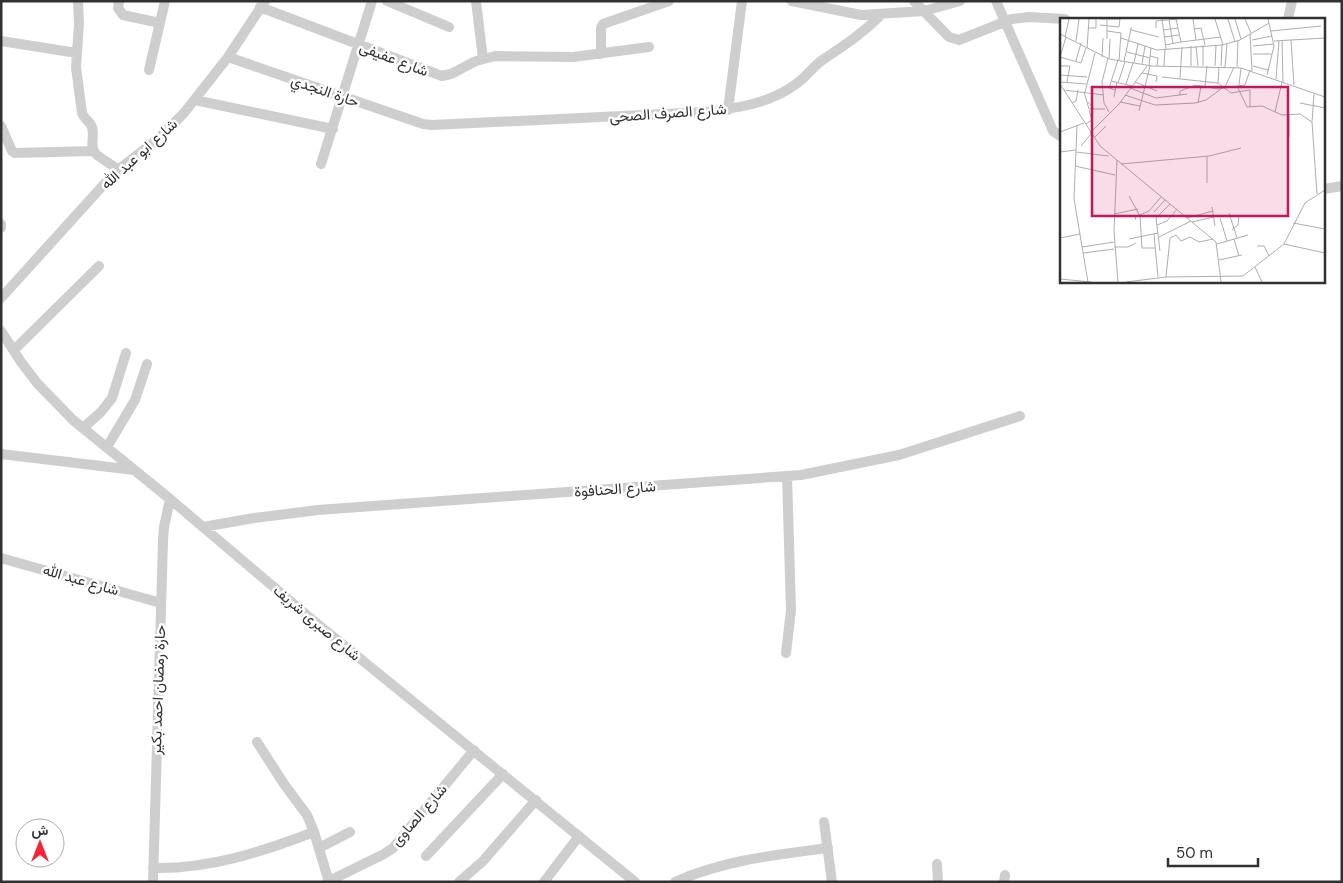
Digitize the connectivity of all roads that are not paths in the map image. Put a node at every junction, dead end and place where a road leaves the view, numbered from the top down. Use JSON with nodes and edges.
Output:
{"nodes":[{"id":1,"x":78,"y":1,"type":"edge"},
{"id":2,"x":119,"y":1,"type":"edge"},
{"id":3,"x":165,"y":1,"type":"edge"},
{"id":4,"x":372,"y":1,"type":"edge"},
{"id":5,"x":387,"y":1,"type":"edge"},
{"id":6,"x":476,"y":1,"type":"edge"},
{"id":7,"x":668,"y":1,"type":"edge"},
{"id":8,"x":742,"y":1,"type":"edge"},
{"id":9,"x":792,"y":1,"type":"edge"},
{"id":10,"x":914,"y":1,"type":"edge"},
{"id":11,"x":960,"y":1,"type":"edge"},
{"id":12,"x":996,"y":1,"type":"edge"},
{"id":13,"x":1292,"y":1,"type":"edge"},
{"id":14,"x":263,"y":4,"type":"edge"},
{"id":15,"x":924,"y":11,"type":"junction"},
{"id":16,"x":882,"y":14,"type":"junction"},
{"id":17,"x":1288,"y":18,"type":"edge"},
{"id":18,"x":1060,"y":19,"type":"edge"},
{"id":19,"x":1004,"y":22,"type":"junction"},
{"id":20,"x":160,"y":23,"type":"junction"},
{"id":21,"x":449,"y":27,"type":"dead end"},
{"id":22,"x":1,"y":41,"type":"edge"},
{"id":23,"x":359,"y":46,"type":"junction"},
{"id":24,"x":649,"y":47,"type":"dead end"},
{"id":25,"x":76,"y":53,"type":"junction"},
{"id":26,"x":601,"y":54,"type":"junction"},
{"id":27,"x":228,"y":57,"type":"junction"},
{"id":28,"x":483,"y":59,"type":"junction"},
{"id":29,"x":149,"y":70,"type":"dead end"},
{"id":30,"x":343,"y":96,"type":"junction"},
{"id":31,"x":195,"y":100,"type":"junction"},
{"id":32,"x":728,"y":110,"type":"junction"},
{"id":33,"x":423,"y":124,"type":"joint"},
{"id":34,"x":1,"y":126,"type":"edge"},
{"id":35,"x":333,"y":129,"type":"junction"},
{"id":36,"x":1060,"y":136,"type":"edge"},
{"id":37,"x":94,"y":151,"type":"junction"},
{"id":38,"x":13,"y":152,"type":"junction"},
{"id":39,"x":1,"y":153,"type":"edge"},
{"id":40,"x":321,"y":164,"type":"dead end"},
{"id":41,"x":118,"y":170,"type":"junction"},
{"id":42,"x":1342,"y":186,"type":"edge"},
{"id":43,"x":1326,"y":190,"type":"edge"},
{"id":44,"x":1,"y":224,"type":"edge"},
{"id":45,"x":1,"y":228,"type":"edge"},
{"id":46,"x":99,"y":266,"type":"dead end"},
{"id":47,"x":1,"y":298,"type":"edge"},
{"id":48,"x":1,"y":331,"type":"edge"},
{"id":49,"x":14,"y":350,"type":"junction"},
{"id":50,"x":126,"y":353,"type":"dead end"},
{"id":51,"x":147,"y":364,"type":"dead end"},
{"id":52,"x":1020,"y":416,"type":"dead end"},
{"id":53,"x":83,"y":428,"type":"junction"},
{"id":54,"x":106,"y":447,"type":"junction"},
{"id":55,"x":1,"y":454,"type":"edge"},
{"id":56,"x":135,"y":470,"type":"junction"},
{"id":57,"x":787,"y":476,"type":"junction"},
{"id":58,"x":170,"y":498,"type":"junction"},
{"id":59,"x":203,"y":527,"type":"junction"},
{"id":60,"x":1,"y":558,"type":"edge"},
{"id":61,"x":161,"y":603,"type":"junction"},
{"id":62,"x":786,"y":653,"type":"dead end"},
{"id":63,"x":258,"y":742,"type":"dead end"},
{"id":64,"x":474,"y":750,"type":"junction"},
{"id":65,"x":503,"y":774,"type":"junction"},
{"id":66,"x":536,"y":800,"type":"junction"},
{"id":67,"x":824,"y":822,"type":"dead end"},
{"id":68,"x":314,"y":832,"type":"junction"},
{"id":69,"x":350,"y":832,"type":"dead end"},
{"id":70,"x":579,"y":836,"type":"junction"},
{"id":71,"x":319,"y":848,"type":"junction"},
{"id":72,"x":828,"y":848,"type":"junction"},
{"id":73,"x":426,"y":856,"type":"dead end"},
{"id":74,"x":937,"y":864,"type":"dead end"},
{"id":75,"x":153,"y":868,"type":"junction"},
{"id":76,"x":153,"y":882,"type":"edge"},
{"id":77,"x":328,"y":882,"type":"edge"},
{"id":78,"x":459,"y":882,"type":"edge"},
{"id":79,"x":544,"y":882,"type":"edge"},
{"id":80,"x":635,"y":882,"type":"edge"},
{"id":81,"x":675,"y":882,"type":"edge"},
{"id":82,"x":832,"y":882,"type":"edge"},
{"id":83,"x":938,"y":882,"type":"edge"}],
"edges":[{"from":1,"to":25,"type":"street"},
{"from":2,"to":20,"type":"street"},
{"from":3,"to":20,"type":"street"},
{"from":4,"to":23,"type":"street"},
{"from":5,"to":21,"type":"street"},
{"from":6,"to":28,"type":"street"},
{"from":7,"to":26,"type":"street"},
{"from":8,"to":32,"type":"street"},
{"from":9,"to":16,"type":"street"},
{"from":10,"to":15,"type":"street"},
{"from":11,"to":15,"type":"street"},
{"from":12,"to":19,"type":"street"},
{"from":13,"to":17,"type":"street"},
{"from":14,"to":23,"type":"street","name":"شارع عفيفى"},
{"from":14,"to":27,"type":"street","name":"شارع ابو عبد الله"},
{"from":15,"to":16,"type":"street"},
{"from":15,"to":19,"type":"street"},
{"from":16,"to":32,"type":"street","name":"شارع الصرف الصحى"},
{"from":18,"to":19,"type":"street"},
{"from":19,"to":36,"type":"street"},
{"from":20,"to":29,"type":"street"},
{"from":22,"to":25,"type":"street"},
{"from":23,"to":28,"type":"street","name":"شارع عفيفى"},
{"from":23,"to":30,"type":"street"},
{"from":24,"to":26,"type":"street","name":"شارع عفيفى"},
{"from":25,"to":37,"type":"street"},
{"from":26,"to":28,"type":"street","name":"شارع عفيفى"},
{"from":27,"to":30,"type":"street","name":"حارة النجدي"},
{"from":27,"to":31,"type":"street","name":"شارع ابو عبد الله"},
{"from":30,"to":33,"type":"street","name":"حارة النجدي"},
{"from":30,"to":35,"type":"street"},
{"from":31,"to":35,"type":"street"},
{"from":31,"to":41,"type":"street","name":"شارع ابو عبد الله"},
{"from":32,"to":33,"type":"street","name":"شارع الصرف الصحى"},
{"from":34,"to":38,"type":"street"},
{"from":35,"to":40,"type":"street"},
{"from":37,"to":38,"type":"street"},
{"from":37,"to":41,"type":"street"},
{"from":38,"to":39,"type":"street"},
{"from":41,"to":47,"type":"street","name":"شارع ابو عبد الله"},
{"from":42,"to":43,"type":"street"},
{"from":44,"to":45,"type":"street"},
{"from":46,"to":49,"type":"street"},
{"from":48,"to":49,"type":"street","name":"شارع صبرى شريف"},
{"from":49,"to":53,"type":"street","name":"شارع صبرى شريف"},
{"from":50,"to":53,"type":"street"},
{"from":51,"to":54,"type":"street"},
{"from":52,"to":57,"type":"street","name":"شارع الحنافوة"},
{"from":53,"to":54,"type":"street","name":"شارع صبرى شريف"},
{"from":54,"to":56,"type":"street","name":"شارع صبرى شريف"},
{"from":55,"to":56,"type":"street"},
{"from":56,"to":58,"type":"street","name":"شارع صبرى شريف"},
{"from":57,"to":59,"type":"street","name":"شارع الحنافوة"},
{"from":57,"to":62,"type":"street"},
{"from":58,"to":59,"type":"street","name":"شارع صبرى شريف"},
{"from":58,"to":61,"type":"street","name":"حارة رمضان احمد بكير"},
{"from":59,"to":64,"type":"street","name":"شارع صبرى شريف"},
{"from":60,"to":61,"type":"street","name":"شارع عبد الله"},
{"from":61,"to":75,"type":"street","name":"حارة رمضان احمد بكير"},
{"from":63,"to":68,"type":"street"},
{"from":64,"to":65,"type":"street","name":"شارع صبرى شريف"},
{"from":64,"to":77,"type":"street","name":"شارع الصاوى"},
{"from":65,"to":66,"type":"street","name":"شارع صبرى شريف"},
{"from":65,"to":73,"type":"street"},
{"from":66,"to":70,"type":"street","name":"شارع صبرى شريف"},
{"from":66,"to":78,"type":"street"},
{"from":67,"to":72,"type":"street"},
{"from":68,"to":71,"type":"street"},
{"from":68,"to":75,"type":"street"},
{"from":69,"to":71,"type":"street"},
{"from":70,"to":79,"type":"street"},
{"from":70,"to":80,"type":"street","name":"شارع صبرى شريف"},
{"from":71,"to":77,"type":"street"},
{"from":72,"to":81,"type":"street"},
{"from":72,"to":82,"type":"street"},
{"from":74,"to":83,"type":"street"},
{"from":75,"to":76,"type":"street","name":"حارة رمضان احمد بكير"}]}
